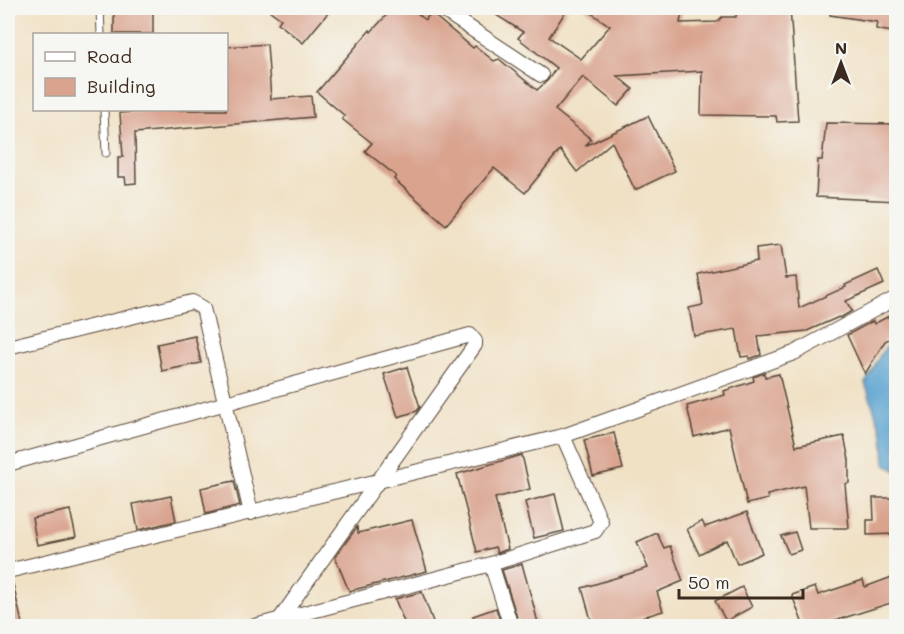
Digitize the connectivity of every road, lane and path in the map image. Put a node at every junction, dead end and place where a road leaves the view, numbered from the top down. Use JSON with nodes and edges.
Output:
{"nodes":[{"id":1,"x":99,"y":8,"type":"edge"},
{"id":2,"x":440,"y":8,"type":"edge"},
{"id":3,"x":101,"y":33,"type":"edge"},
{"id":4,"x":541,"y":75,"type":"dead end"},
{"id":5,"x":104,"y":111,"type":"edge"},
{"id":6,"x":106,"y":153,"type":"dead end"},
{"id":7,"x":897,"y":298,"type":"edge"},
{"id":8,"x":8,"y":347,"type":"edge"},
{"id":9,"x":224,"y":404,"type":"junction"},
{"id":10,"x":563,"y":435,"type":"junction"},
{"id":11,"x":8,"y":464,"type":"edge"},
{"id":12,"x":379,"y":480,"type":"junction"},
{"id":13,"x":251,"y":513,"type":"junction"},
{"id":14,"x":491,"y":564,"type":"junction"},
{"id":15,"x":8,"y":571,"type":"edge"},
{"id":16,"x":278,"y":623,"type":"edge"},
{"id":17,"x":255,"y":627,"type":"edge"},
{"id":18,"x":512,"y":627,"type":"edge"}],
"edges":[{"from":1,"to":3,"type":"lane"},
{"from":2,"to":4,"type":"street"},
{"from":5,"to":6,"type":"lane"},
{"from":7,"to":10,"type":"street"},
{"from":8,"to":9,"type":"street"},
{"from":9,"to":11,"type":"street"},
{"from":9,"to":12,"type":"street"},
{"from":9,"to":13,"type":"street"},
{"from":10,"to":12,"type":"street"},
{"from":10,"to":14,"type":"street"},
{"from":12,"to":13,"type":"street"},
{"from":12,"to":16,"type":"street"},
{"from":13,"to":15,"type":"street"},
{"from":14,"to":16,"type":"street"},
{"from":14,"to":18,"type":"street"},
{"from":16,"to":17,"type":"street"}]}
